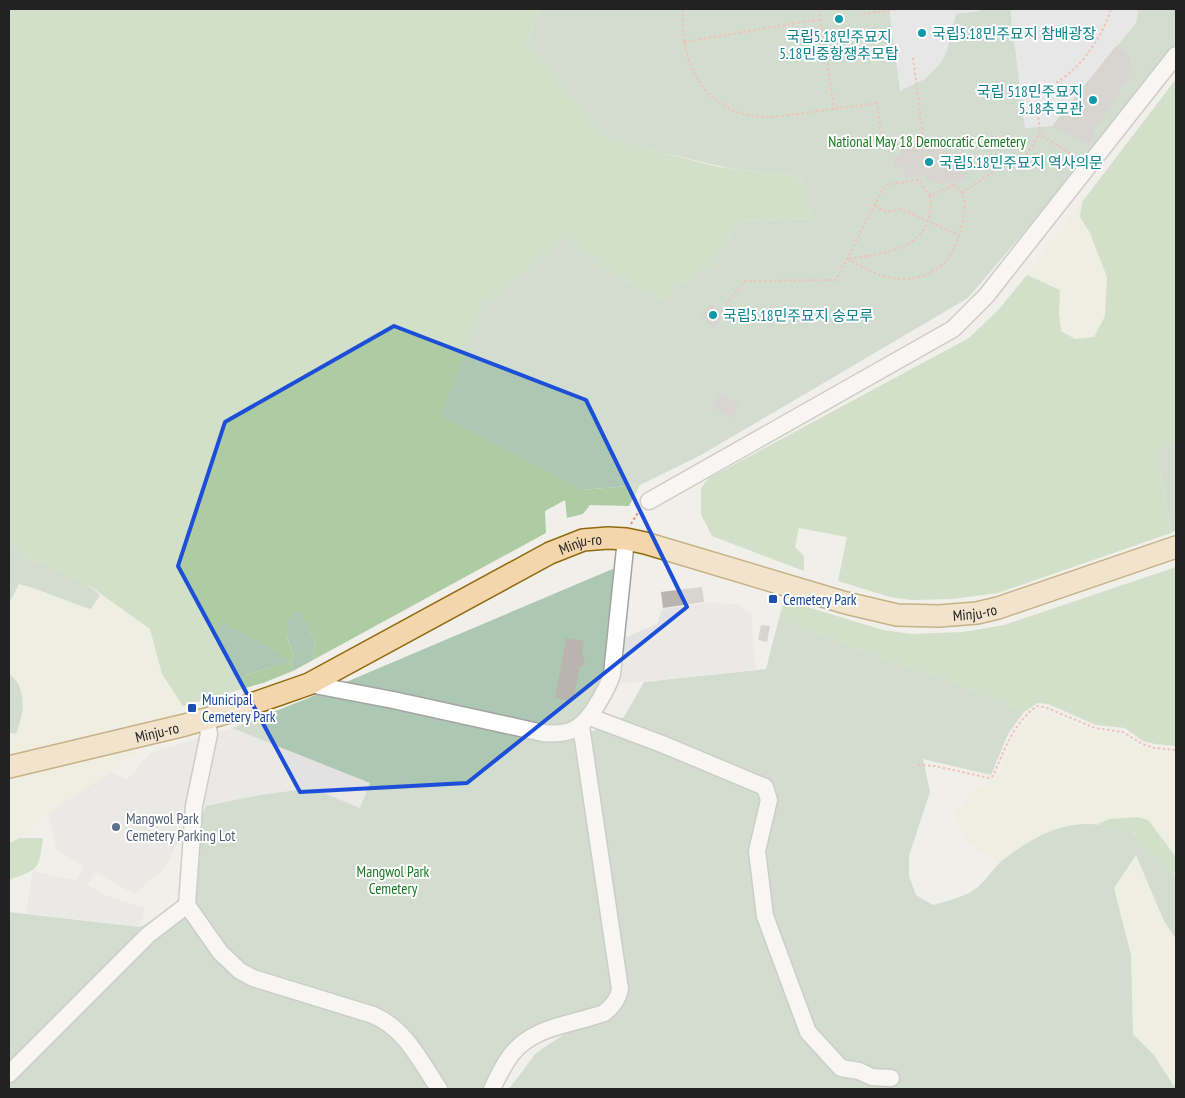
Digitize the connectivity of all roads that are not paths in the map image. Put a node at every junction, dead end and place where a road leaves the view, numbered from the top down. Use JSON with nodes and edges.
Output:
{"nodes":[{"id":1,"x":1176,"y":55,"type":"edge"},
{"id":2,"x":649,"y":501,"type":"road end"},
{"id":3,"x":626,"y":539,"type":"junction"},
{"id":4,"x":1176,"y":547,"type":"edge"},
{"id":5,"x":309,"y":684,"type":"junction"},
{"id":6,"x":206,"y":719,"type":"junction"},
{"id":7,"x":585,"y":721,"type":"junction"},
{"id":8,"x":9,"y":767,"type":"edge"},
{"id":9,"x":187,"y":905,"type":"junction"},
{"id":10,"x":9,"y":1074,"type":"edge"},
{"id":11,"x":891,"y":1078,"type":"dead end"},
{"id":12,"x":439,"y":1089,"type":"edge"},
{"id":13,"x":492,"y":1089,"type":"edge"}],
"edges":[{"from":1,"to":2,"type":"lane"},
{"from":3,"to":4,"type":"main road","name":"Minju-ro"},
{"from":3,"to":5,"type":"main road","name":"Minju-ro"},
{"from":3,"to":7,"type":"lane"},
{"from":5,"to":6,"type":"main road","name":"Minju-ro"},
{"from":5,"to":7,"type":"lane"},
{"from":6,"to":8,"type":"main road","name":"Minju-ro"},
{"from":6,"to":9,"type":"lane"},
{"from":7,"to":11,"type":"lane"},
{"from":7,"to":13,"type":"lane"},
{"from":9,"to":10,"type":"lane"},
{"from":9,"to":12,"type":"lane"}]}
